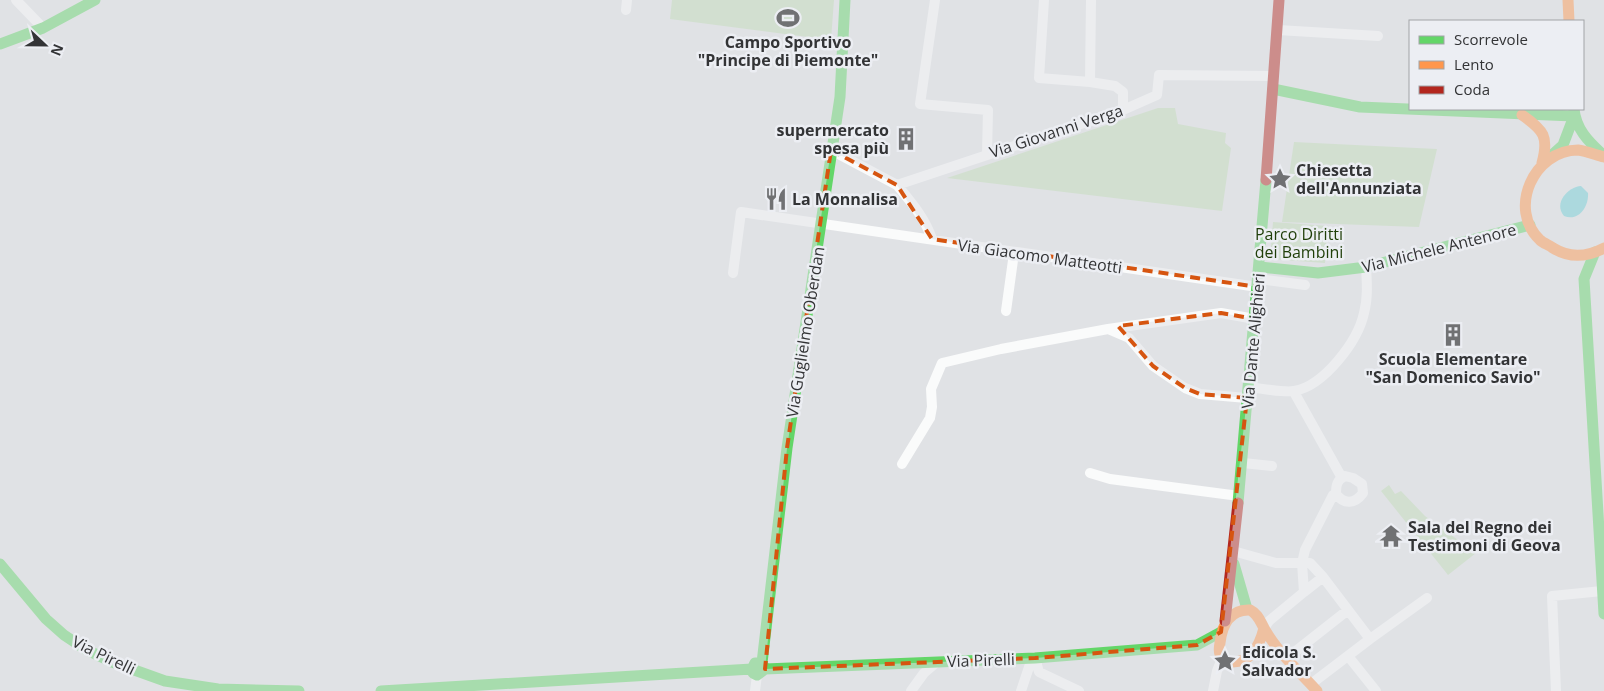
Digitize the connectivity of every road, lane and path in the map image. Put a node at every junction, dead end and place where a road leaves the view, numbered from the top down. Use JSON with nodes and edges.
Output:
{"nodes":[{"id":1,"x":16,"y":0,"type":"edge"},
{"id":2,"x":845,"y":0,"type":"edge"},
{"id":3,"x":935,"y":0,"type":"edge"},
{"id":4,"x":1044,"y":0,"type":"edge"},
{"id":5,"x":1091,"y":0,"type":"edge"},
{"id":6,"x":1278,"y":0,"type":"edge"},
{"id":7,"x":1568,"y":0,"type":"edge"},
{"id":8,"x":91,"y":1,"type":"edge"},
{"id":9,"x":1569,"y":20,"type":"edge"},
{"id":10,"x":43,"y":28,"type":"junction"},
{"id":11,"x":1278,"y":30,"type":"junction"},
{"id":12,"x":1378,"y":36,"type":"dead end"},
{"id":13,"x":0,"y":44,"type":"edge"},
{"id":14,"x":1273,"y":76,"type":"junction"},
{"id":15,"x":1090,"y":82,"type":"junction"},
{"id":16,"x":1273,"y":89,"type":"junction"},
{"id":17,"x":1409,"y":109,"type":"edge"},
{"id":18,"x":1123,"y":110,"type":"junction"},
{"id":19,"x":1421,"y":110,"type":"edge"},
{"id":20,"x":1574,"y":112,"type":"edge"},
{"id":21,"x":1522,"y":115,"type":"junction"},
{"id":22,"x":831,"y":150,"type":"junction"},
{"id":23,"x":987,"y":154,"type":"junction"},
{"id":24,"x":1604,"y":156,"type":"edge"},
{"id":25,"x":1546,"y":160,"type":"junction"},
{"id":26,"x":897,"y":185,"type":"junction"},
{"id":27,"x":822,"y":224,"type":"junction"},
{"id":28,"x":1530,"y":225,"type":"junction"},
{"id":29,"x":932,"y":240,"type":"junction"},
{"id":30,"x":1601,"y":250,"type":"edge"},
{"id":31,"x":1014,"y":253,"type":"junction"},
{"id":32,"x":1570,"y":254,"type":"junction"},
{"id":33,"x":1366,"y":267,"type":"junction"},
{"id":34,"x":733,"y":274,"type":"dead end"},
{"id":35,"x":1258,"y":278,"type":"junction"},
{"id":36,"x":1584,"y":279,"type":"junction"},
{"id":37,"x":1305,"y":285,"type":"dead end"},
{"id":38,"x":1006,"y":311,"type":"dead end"},
{"id":39,"x":1254,"y":319,"type":"junction"},
{"id":40,"x":1108,"y":329,"type":"junction"},
{"id":41,"x":1248,"y":392,"type":"junction"},
{"id":42,"x":1294,"y":392,"type":"junction"},
{"id":43,"x":1243,"y":463,"type":"junction"},
{"id":44,"x":902,"y":464,"type":"dead end"},
{"id":45,"x":1272,"y":466,"type":"dead end"},
{"id":46,"x":1090,"y":473,"type":"dead end"},
{"id":47,"x":1342,"y":478,"type":"junction"},
{"id":48,"x":1336,"y":494,"type":"junction"},
{"id":49,"x":1239,"y":496,"type":"junction"},
{"id":50,"x":1232,"y":554,"type":"junction"},
{"id":51,"x":1302,"y":563,"type":"junction"},
{"id":52,"x":0,"y":564,"type":"edge"},
{"id":53,"x":1323,"y":577,"type":"junction"},
{"id":54,"x":1602,"y":591,"type":"junction"},
{"id":55,"x":1304,"y":592,"type":"junction"},
{"id":56,"x":1426,"y":598,"type":"dead end"},
{"id":57,"x":1604,"y":606,"type":"edge"},
{"id":58,"x":1247,"y":609,"type":"junction"},
{"id":59,"x":1348,"y":610,"type":"junction"},
{"id":60,"x":1604,"y":614,"type":"edge"},
{"id":61,"x":1223,"y":627,"type":"junction"},
{"id":62,"x":1264,"y":628,"type":"junction"},
{"id":63,"x":1370,"y":639,"type":"junction"},
{"id":64,"x":1197,"y":645,"type":"junction"},
{"id":65,"x":1255,"y":652,"type":"junction"},
{"id":66,"x":1283,"y":654,"type":"junction"},
{"id":67,"x":1220,"y":656,"type":"junction"},
{"id":68,"x":1348,"y":656,"type":"junction"},
{"id":69,"x":1034,"y":658,"type":"junction"},
{"id":70,"x":937,"y":662,"type":"junction"},
{"id":71,"x":759,"y":669,"type":"junction"},
{"id":72,"x":1314,"y":688,"type":"edge"},
{"id":73,"x":299,"y":691,"type":"edge"},
{"id":74,"x":382,"y":691,"type":"edge"},
{"id":75,"x":755,"y":691,"type":"edge"},
{"id":76,"x":910,"y":691,"type":"edge"},
{"id":77,"x":1021,"y":691,"type":"edge"},
{"id":78,"x":1079,"y":691,"type":"edge"},
{"id":79,"x":1213,"y":691,"type":"edge"},
{"id":80,"x":1376,"y":691,"type":"edge"},
{"id":81,"x":1556,"y":691,"type":"edge"}],
"edges":[{"from":1,"to":10,"type":"street"},
{"from":2,"to":22,"type":"street","name":"Via Guglielmo Oberdan"},
{"from":3,"to":23,"type":"street"},
{"from":4,"to":15,"type":"street"},
{"from":5,"to":15,"type":"street"},
{"from":6,"to":11,"type":"street","name":"Via Dante Alighieri"},
{"from":7,"to":9,"type":"street"},
{"from":8,"to":10,"type":"street"},
{"from":10,"to":13,"type":"street"},
{"from":11,"to":12,"type":"street"},
{"from":11,"to":14,"type":"street","name":"Via Dante Alighieri"},
{"from":14,"to":16,"type":"street","name":"Via Dante Alighieri"},
{"from":14,"to":18,"type":"street","name":"Via Giovanni Verga"},
{"from":15,"to":18,"type":"street"},
{"from":16,"to":17,"type":"street"},
{"from":16,"to":35,"type":"street","name":"Via Dante Alighieri"},
{"from":18,"to":23,"type":"street","name":"Via Giovanni Verga"},
{"from":19,"to":21,"type":"street"},
{"from":20,"to":21,"type":"street"},
{"from":20,"to":24,"type":"street"},
{"from":20,"to":25,"type":"street"},
{"from":21,"to":25,"type":"street"},
{"from":22,"to":26,"type":"street"},
{"from":22,"to":27,"type":"street","name":"Via Guglielmo Oberdan"},
{"from":23,"to":26,"type":"street","name":"Via Giovanni Verga"},
{"from":24,"to":25,"type":"street"},
{"from":25,"to":28,"type":"street"},
{"from":26,"to":29,"type":"street"},
{"from":27,"to":29,"type":"street","name":"Via Giacomo Matteotti"},
{"from":27,"to":34,"type":"street","name":"Via Giacomo Matteotti"},
{"from":27,"to":71,"type":"street","name":"Via Guglielmo Oberdan"},
{"from":28,"to":32,"type":"street"},
{"from":28,"to":33,"type":"street","name":"Via Michele Antenore"},
{"from":29,"to":31,"type":"street","name":"Via Giacomo Matteotti"},
{"from":30,"to":32,"type":"street"},
{"from":30,"to":36,"type":"street"},
{"from":31,"to":35,"type":"street","name":"Via Giacomo Matteotti"},
{"from":31,"to":38,"type":"street"},
{"from":32,"to":36,"type":"street"},
{"from":33,"to":35,"type":"street","name":"Via Michele Antenore"},
{"from":33,"to":42,"type":"street"},
{"from":35,"to":37,"type":"street","name":"Via Giacomo Matteotti"},
{"from":35,"to":39,"type":"street","name":"Via Dante Alighieri"},
{"from":36,"to":54,"type":"street"},
{"from":39,"to":40,"type":"street"},
{"from":39,"to":41,"type":"street","name":"Via Dante Alighieri"},
{"from":40,"to":41,"type":"street"},
{"from":40,"to":44,"type":"street"},
{"from":41,"to":42,"type":"street"},
{"from":41,"to":43,"type":"street","name":"Via Dante Alighieri"},
{"from":42,"to":47,"type":"street"},
{"from":43,"to":45,"type":"street"},
{"from":43,"to":49,"type":"street","name":"Via Dante Alighieri"},
{"from":46,"to":49,"type":"street"},
{"from":47,"to":48,"type":"street"},
{"from":47,"to":48,"type":"street"},
{"from":48,"to":51,"type":"street"},
{"from":49,"to":50,"type":"street","name":"Via Dante Alighieri"},
{"from":50,"to":51,"type":"street"},
{"from":50,"to":58,"type":"street"},
{"from":50,"to":61,"type":"street","name":"Via Dante Alighieri"},
{"from":51,"to":53,"type":"street"},
{"from":51,"to":55,"type":"street"},
{"from":52,"to":73,"type":"street","name":"Via Pirelli"},
{"from":53,"to":55,"type":"street"},
{"from":53,"to":59,"type":"street"},
{"from":54,"to":57,"type":"street"},
{"from":54,"to":81,"type":"street"},
{"from":55,"to":62,"type":"street"},
{"from":56,"to":63,"type":"street"},
{"from":57,"to":60,"type":"street"},
{"from":58,"to":61,"type":"street"},
{"from":58,"to":62,"type":"street"},
{"from":59,"to":63,"type":"street"},
{"from":59,"to":66,"type":"street"},
{"from":61,"to":64,"type":"street","name":"Via Pirelli"},
{"from":61,"to":67,"type":"street"},
{"from":62,"to":65,"type":"street"},
{"from":62,"to":66,"type":"street"},
{"from":63,"to":68,"type":"street"},
{"from":64,"to":67,"type":"street","name":"Via Pirelli"},
{"from":64,"to":69,"type":"street","name":"Via Pirelli"},
{"from":65,"to":66,"type":"street"},
{"from":65,"to":67,"type":"street"},
{"from":66,"to":72,"type":"street"},
{"from":67,"to":79,"type":"street"},
{"from":68,"to":72,"type":"street"},
{"from":68,"to":80,"type":"street"},
{"from":69,"to":70,"type":"street","name":"Via Pirelli"},
{"from":69,"to":77,"type":"street"},
{"from":69,"to":78,"type":"street"},
{"from":70,"to":71,"type":"street","name":"Via Pirelli"},
{"from":70,"to":76,"type":"street"},
{"from":71,"to":74,"type":"street","name":"Via Pirelli"},
{"from":71,"to":75,"type":"street","name":"Via Guglielmo Oberdan"}]}
